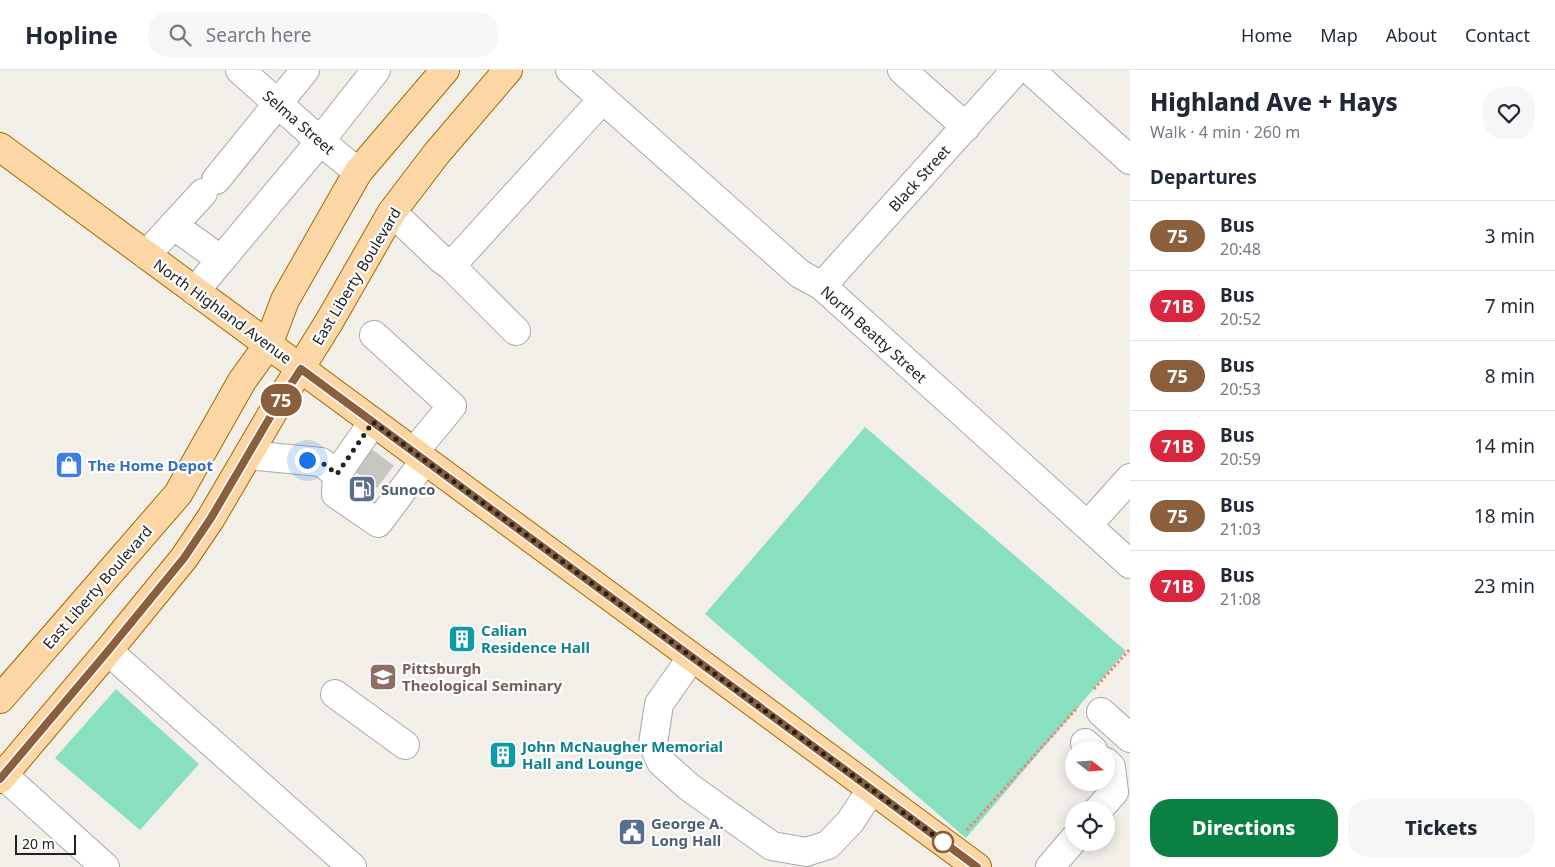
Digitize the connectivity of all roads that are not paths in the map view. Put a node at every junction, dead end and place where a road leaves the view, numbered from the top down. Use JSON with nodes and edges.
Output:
{"nodes":[{"id":1,"x":240,"y":70,"type":"edge"},
{"id":2,"x":305,"y":70,"type":"edge"},
{"id":3,"x":376,"y":70,"type":"edge"},
{"id":4,"x":446,"y":70,"type":"edge"},
{"id":5,"x":508,"y":70,"type":"edge"},
{"id":6,"x":570,"y":70,"type":"edge"},
{"id":7,"x":902,"y":70,"type":"edge"},
{"id":8,"x":1016,"y":70,"type":"edge"},
{"id":9,"x":1030,"y":70,"type":"edge"},
{"id":10,"x":602,"y":100,"type":"junction"},
{"id":11,"x":278,"y":104,"type":"junction"},
{"id":12,"x":966,"y":127,"type":"junction"},
{"id":13,"x":320,"y":141,"type":"junction"},
{"id":14,"x":0,"y":147,"type":"edge"},
{"id":15,"x":1130,"y":160,"type":"edge"},
{"id":16,"x":358,"y":172,"type":"junction"},
{"id":17,"x":392,"y":212,"type":"junction"},
{"id":18,"x":173,"y":226,"type":"junction"},
{"id":19,"x":146,"y":255,"type":"junction"},
{"id":20,"x":220,"y":259,"type":"junction"},
{"id":21,"x":446,"y":262,"type":"junction"},
{"id":22,"x":822,"y":286,"type":"junction"},
{"id":23,"x":195,"y":291,"type":"junction"},
{"id":24,"x":516,"y":332,"type":"dead end"},
{"id":25,"x":374,"y":335,"type":"dead end"},
{"id":26,"x":268,"y":344,"type":"junction"},
{"id":27,"x":301,"y":369,"type":"junction"},
{"id":28,"x":373,"y":422,"type":"junction"},
{"id":29,"x":248,"y":455,"type":"junction"},
{"id":30,"x":419,"y":456,"type":"junction"},
{"id":31,"x":350,"y":464,"type":"junction"},
{"id":32,"x":1130,"y":478,"type":"edge"},
{"id":33,"x":1088,"y":525,"type":"junction"},
{"id":34,"x":1130,"y":564,"type":"edge"},
{"id":35,"x":108,"y":651,"type":"junction"},
{"id":36,"x":692,"y":657,"type":"junction"},
{"id":37,"x":335,"y":694,"type":"dead end"},
{"id":38,"x":0,"y":699,"type":"edge"},
{"id":39,"x":1090,"y":704,"type":"road end"},
{"id":40,"x":1130,"y":738,"type":"edge"},
{"id":41,"x":405,"y":745,"type":"dead end"},
{"id":42,"x":2,"y":777,"type":"edge"},
{"id":43,"x":872,"y":790,"type":"junction"},
{"id":44,"x":1114,"y":791,"type":"edge"},
{"id":45,"x":1106,"y":801,"type":"edge"},
{"id":46,"x":1065,"y":850,"type":"edge"},
{"id":47,"x":812,"y":860,"type":"edge"},
{"id":48,"x":105,"y":867,"type":"edge"},
{"id":49,"x":352,"y":867,"type":"edge"},
{"id":50,"x":977,"y":867,"type":"edge"},
{"id":51,"x":1050,"y":867,"type":"edge"}],
"edges":[{"from":1,"to":11,"type":"street","name":"Selma Street"},
{"from":2,"to":11,"type":"street"},
{"from":3,"to":13,"type":"street"},
{"from":4,"to":16,"type":"main road","name":"East Liberty Boulevard"},
{"from":5,"to":17,"type":"main road","name":"East Liberty Boulevard"},
{"from":6,"to":10,"type":"street","name":"North Beatty Street"},
{"from":7,"to":12,"type":"street"},
{"from":8,"to":12,"type":"street","name":"Black Street"},
{"from":9,"to":15,"type":"street"},
{"from":10,"to":21,"type":"street"},
{"from":10,"to":22,"type":"street","name":"North Beatty Street"},
{"from":11,"to":13,"type":"street","name":"Selma Street"},
{"from":11,"to":18,"type":"street"},
{"from":12,"to":22,"type":"street","name":"Black Street"},
{"from":13,"to":16,"type":"street","name":"Selma Street"},
{"from":13,"to":20,"type":"street"},
{"from":14,"to":19,"type":"main road","name":"North Highland Avenue"},
{"from":16,"to":26,"type":"main road","name":"East Liberty Boulevard"},
{"from":17,"to":21,"type":"street"},
{"from":17,"to":27,"type":"main road","name":"East Liberty Boulevard"},
{"from":18,"to":19,"type":"street"},
{"from":18,"to":20,"type":"street"},
{"from":19,"to":23,"type":"main road","name":"North Highland Avenue"},
{"from":20,"to":23,"type":"street"},
{"from":21,"to":24,"type":"street"},
{"from":22,"to":33,"type":"street","name":"North Beatty Street"},
{"from":23,"to":26,"type":"main road","name":"North Highland Avenue"},
{"from":25,"to":30,"type":"street"},
{"from":26,"to":27,"type":"main road","name":"North Highland Avenue"},
{"from":26,"to":38,"type":"main road","name":"East Liberty Boulevard"},
{"from":27,"to":28,"type":"main road","name":"North Highland Avenue"},
{"from":27,"to":29,"type":"main road","name":"East Liberty Boulevard"},
{"from":28,"to":30,"type":"main road","name":"North Highland Avenue"},
{"from":28,"to":31,"type":"street"},
{"from":29,"to":31,"type":"street"},
{"from":29,"to":35,"type":"main road","name":"East Liberty Boulevard"},
{"from":30,"to":31,"type":"street"},
{"from":30,"to":36,"type":"main road","name":"North Highland Avenue"},
{"from":32,"to":33,"type":"street"},
{"from":33,"to":34,"type":"street","name":"North Beatty Street"},
{"from":35,"to":42,"type":"main road","name":"East Liberty Boulevard"},
{"from":35,"to":49,"type":"street"},
{"from":36,"to":43,"type":"main road","name":"North Highland Avenue"},
{"from":36,"to":47,"type":"street"},
{"from":37,"to":41,"type":"street"},
{"from":39,"to":40,"type":"street"},
{"from":42,"to":48,"type":"street"},
{"from":43,"to":47,"type":"street"},
{"from":43,"to":50,"type":"main road","name":"North Highland Avenue"},
{"from":44,"to":45,"type":"street"},
{"from":46,"to":51,"type":"street"}]}
